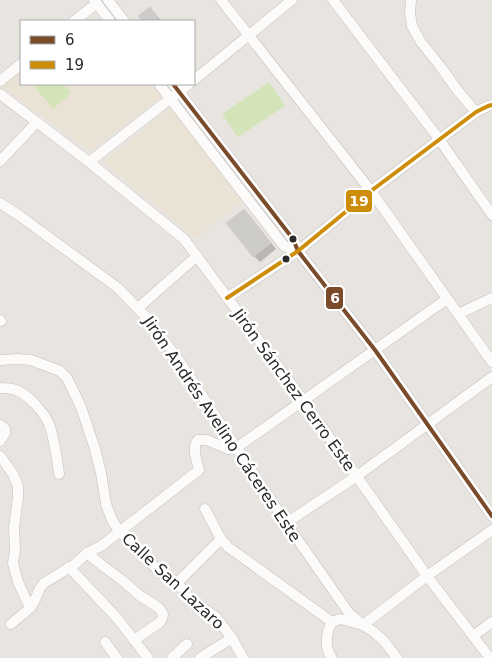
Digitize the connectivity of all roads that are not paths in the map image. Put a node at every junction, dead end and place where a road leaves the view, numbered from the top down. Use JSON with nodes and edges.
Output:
{"nodes":[{"id":1,"x":108,"y":0,"type":"edge"},
{"id":2,"x":221,"y":0,"type":"edge"},
{"id":3,"x":292,"y":0,"type":"edge"},
{"id":4,"x":333,"y":0,"type":"edge"},
{"id":5,"x":411,"y":0,"type":"edge"},
{"id":6,"x":95,"y":2,"type":"edge"},
{"id":7,"x":75,"y":20,"type":"edge"},
{"id":8,"x":109,"y":20,"type":"edge"},
{"id":9,"x":123,"y":20,"type":"edge"},
{"id":10,"x":250,"y":36,"type":"junction"},
{"id":11,"x":20,"y":65,"type":"edge"},
{"id":12,"x":195,"y":79,"type":"edge"},
{"id":13,"x":0,"y":81,"type":"edge"},
{"id":14,"x":160,"y":85,"type":"edge"},
{"id":15,"x":176,"y":88,"type":"edge"},
{"id":16,"x":0,"y":94,"type":"edge"},
{"id":17,"x":170,"y":98,"type":"junction"},
{"id":18,"x":492,"y":105,"type":"edge"},
{"id":19,"x":476,"y":112,"type":"junction"},
{"id":20,"x":37,"y":122,"type":"junction"},
{"id":21,"x":439,"y":139,"type":"junction"},
{"id":22,"x":0,"y":161,"type":"edge"},
{"id":23,"x":89,"y":162,"type":"junction"},
{"id":24,"x":371,"y":191,"type":"junction"},
{"id":25,"x":0,"y":203,"type":"edge"},
{"id":26,"x":492,"y":215,"type":"edge"},
{"id":27,"x":298,"y":251,"type":"junction"},
{"id":28,"x":197,"y":256,"type":"junction"},
{"id":29,"x":228,"y":298,"type":"junction"},
{"id":30,"x":492,"y":298,"type":"edge"},
{"id":31,"x":447,"y":299,"type":"junction"},
{"id":32,"x":138,"y":308,"type":"junction"},
{"id":33,"x":458,"y":314,"type":"junction"},
{"id":34,"x":375,"y":350,"type":"junction"},
{"id":35,"x":0,"y":360,"type":"edge"},
{"id":36,"x":492,"y":362,"type":"edge"},
{"id":37,"x":492,"y":377,"type":"edge"},
{"id":38,"x":0,"y":388,"type":"edge"},
{"id":39,"x":303,"y":400,"type":"junction"},
{"id":40,"x":427,"y":424,"type":"junction"},
{"id":41,"x":0,"y":425,"type":"edge"},
{"id":42,"x":0,"y":441,"type":"edge"},
{"id":43,"x":236,"y":448,"type":"junction"},
{"id":44,"x":0,"y":456,"type":"edge"},
{"id":45,"x":58,"y":474,"type":"dead end"},
{"id":46,"x":356,"y":476,"type":"junction"},
{"id":47,"x":205,"y":509,"type":"dead end"},
{"id":48,"x":492,"y":516,"type":"edge"},
{"id":49,"x":286,"y":523,"type":"junction"},
{"id":50,"x":492,"y":530,"type":"edge"},
{"id":51,"x":119,"y":531,"type":"junction"},
{"id":52,"x":220,"y":539,"type":"junction"},
{"id":53,"x":87,"y":553,"type":"junction"},
{"id":54,"x":69,"y":567,"type":"junction"},
{"id":55,"x":427,"y":576,"type":"junction"},
{"id":56,"x":176,"y":584,"type":"junction"},
{"id":57,"x":30,"y":608,"type":"junction"},
{"id":58,"x":332,"y":622,"type":"junction"},
{"id":59,"x":492,"y":622,"type":"edge"},
{"id":60,"x":10,"y":624,"type":"dead end"},
{"id":61,"x":363,"y":625,"type":"junction"},
{"id":62,"x":473,"y":636,"type":"junction"},
{"id":63,"x":232,"y":638,"type":"junction"},
{"id":64,"x":134,"y":640,"type":"junction"},
{"id":65,"x":105,"y":642,"type":"dead end"},
{"id":66,"x":187,"y":644,"type":"dead end"},
{"id":67,"x":117,"y":658,"type":"edge"},
{"id":68,"x":148,"y":658,"type":"edge"},
{"id":69,"x":172,"y":658,"type":"edge"},
{"id":70,"x":200,"y":658,"type":"edge"},
{"id":71,"x":243,"y":658,"type":"edge"},
{"id":72,"x":332,"y":658,"type":"edge"},
{"id":73,"x":397,"y":658,"type":"edge"},
{"id":74,"x":490,"y":658,"type":"edge"}],
"edges":[{"from":1,"to":9,"type":"street"},
{"from":2,"to":10,"type":"street"},
{"from":3,"to":10,"type":"street"},
{"from":4,"to":21,"type":"street"},
{"from":5,"to":19,"type":"street"},
{"from":6,"to":7,"type":"street"},
{"from":6,"to":8,"type":"street"},
{"from":10,"to":12,"type":"street"},
{"from":10,"to":24,"type":"street"},
{"from":11,"to":13,"type":"street"},
{"from":14,"to":17,"type":"street"},
{"from":15,"to":17,"type":"street"},
{"from":15,"to":27,"type":"street"},
{"from":16,"to":20,"type":"street","name":"Jirón Sánchez Cerro Este"},
{"from":17,"to":23,"type":"street"},
{"from":17,"to":27,"type":"street"},
{"from":18,"to":19,"type":"street"},
{"from":19,"to":21,"type":"street"},
{"from":20,"to":22,"type":"street"},
{"from":20,"to":23,"type":"street","name":"Jirón Sánchez Cerro Este"},
{"from":21,"to":24,"type":"street"},
{"from":21,"to":26,"type":"street"},
{"from":23,"to":28,"type":"street","name":"Jirón Sánchez Cerro Este"},
{"from":24,"to":27,"type":"street"},
{"from":24,"to":31,"type":"street"},
{"from":25,"to":32,"type":"street","name":"Jirón Andrés Avelino Cáceres Este"},
{"from":27,"to":29,"type":"street"},
{"from":27,"to":34,"type":"street"},
{"from":28,"to":29,"type":"street","name":"Jirón Sánchez Cerro Este"},
{"from":28,"to":32,"type":"street"},
{"from":29,"to":39,"type":"street","name":"Jirón Sánchez Cerro Este"},
{"from":30,"to":33,"type":"street"},
{"from":31,"to":33,"type":"street"},
{"from":31,"to":34,"type":"street"},
{"from":32,"to":43,"type":"street","name":"Jirón Andrés Avelino Cáceres Este"},
{"from":33,"to":36,"type":"street"},
{"from":34,"to":39,"type":"street"},
{"from":34,"to":40,"type":"street"},
{"from":35,"to":51,"type":"street","name":"Calle San Lazaro"},
{"from":37,"to":40,"type":"street"},
{"from":38,"to":45,"type":"street"},
{"from":39,"to":43,"type":"street"},
{"from":39,"to":46,"type":"street","name":"Jirón Sánchez Cerro Este"},
{"from":40,"to":46,"type":"street"},
{"from":40,"to":48,"type":"street"},
{"from":41,"to":42,"type":"street"},
{"from":43,"to":49,"type":"street","name":"Jirón Andrés Avelino Cáceres Este"},
{"from":43,"to":51,"type":"street"},
{"from":44,"to":57,"type":"street"},
{"from":46,"to":49,"type":"street"},
{"from":46,"to":55,"type":"street","name":"Jirón Sánchez Cerro Este"},
{"from":47,"to":52,"type":"street"},
{"from":49,"to":61,"type":"street","name":"Jirón Andrés Avelino Cáceres Este"},
{"from":50,"to":55,"type":"street"},
{"from":51,"to":53,"type":"street"},
{"from":51,"to":56,"type":"street","name":"Calle San Lazaro"},
{"from":52,"to":56,"type":"street"},
{"from":52,"to":58,"type":"street"},
{"from":53,"to":54,"type":"street"},
{"from":53,"to":64,"type":"street"},
{"from":54,"to":57,"type":"street"},
{"from":54,"to":64,"type":"street"},
{"from":55,"to":61,"type":"street"},
{"from":55,"to":62,"type":"street","name":"Jirón Sánchez Cerro Este"},
{"from":56,"to":63,"type":"street","name":"Calle San Lazaro"},
{"from":57,"to":60,"type":"street"},
{"from":58,"to":61,"type":"street"},
{"from":58,"to":72,"type":"street"},
{"from":59,"to":62,"type":"street"},
{"from":61,"to":73,"type":"street","name":"Jirón Andrés Avelino Cáceres Este"},
{"from":62,"to":74,"type":"street","name":"Jirón Sánchez Cerro Este"},
{"from":63,"to":70,"type":"street"},
{"from":63,"to":71,"type":"street","name":"Calle San Lazaro"},
{"from":64,"to":68,"type":"street"},
{"from":65,"to":67,"type":"street"},
{"from":66,"to":69,"type":"street"}]}
